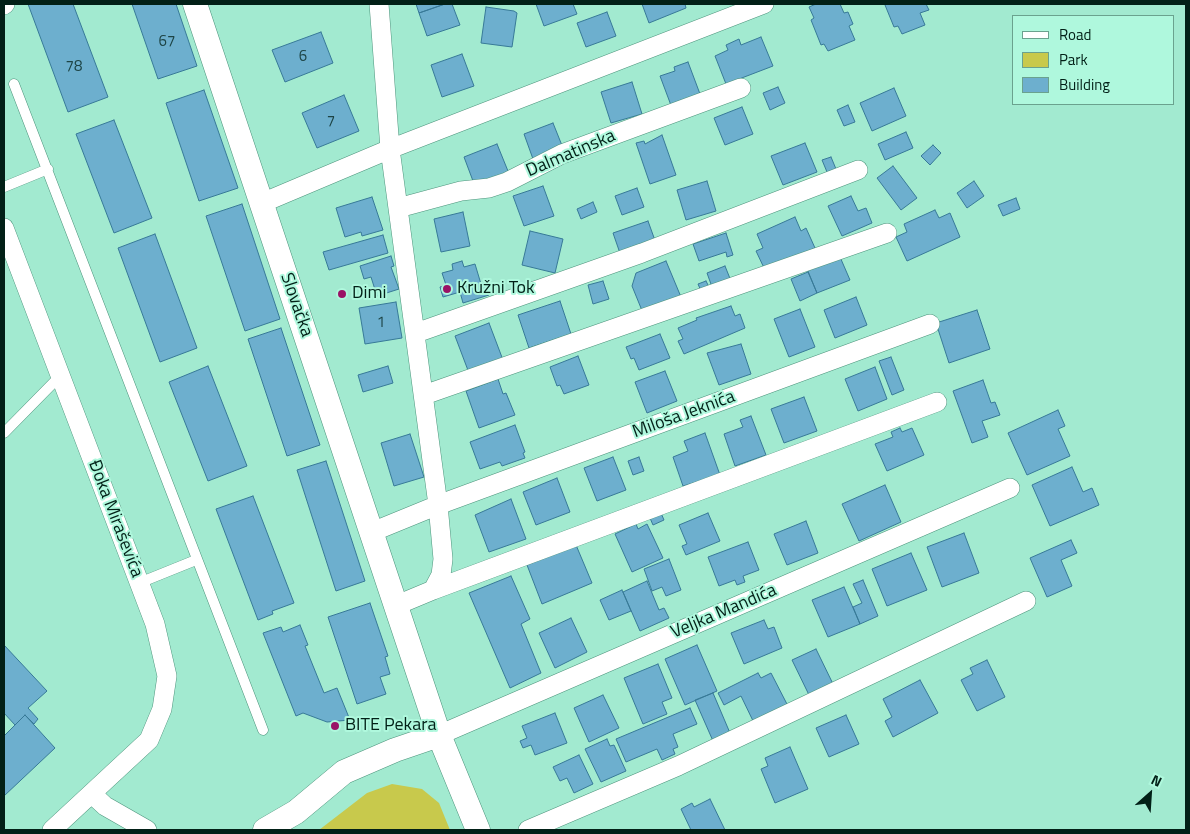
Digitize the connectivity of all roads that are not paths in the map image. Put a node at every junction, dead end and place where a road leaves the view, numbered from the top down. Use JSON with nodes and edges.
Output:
{"nodes":[{"id":1,"x":195,"y":4,"type":"edge"},
{"id":2,"x":379,"y":4,"type":"edge"},
{"id":3,"x":764,"y":4,"type":"edge"},
{"id":4,"x":14,"y":84,"type":"dead end"},
{"id":5,"x":741,"y":88,"type":"dead end"},
{"id":6,"x":390,"y":149,"type":"junction"},
{"id":7,"x":48,"y":170,"type":"junction"},
{"id":8,"x":858,"y":170,"type":"dead end"},
{"id":9,"x":4,"y":187,"type":"edge"},
{"id":10,"x":262,"y":203,"type":"junction"},
{"id":11,"x":398,"y":208,"type":"junction"},
{"id":12,"x":4,"y":228,"type":"edge"},
{"id":13,"x":888,"y":233,"type":"dead end"},
{"id":14,"x":930,"y":324,"type":"dead end"},
{"id":15,"x":416,"y":332,"type":"junction"},
{"id":16,"x":60,"y":376,"type":"junction"},
{"id":17,"x":424,"y":395,"type":"junction"},
{"id":18,"x":937,"y":402,"type":"dead end"},
{"id":19,"x":4,"y":433,"type":"edge"},
{"id":20,"x":1010,"y":488,"type":"dead end"},
{"id":21,"x":438,"y":505,"type":"junction"},
{"id":22,"x":372,"y":532,"type":"junction"},
{"id":23,"x":196,"y":560,"type":"junction"},
{"id":24,"x":140,"y":583,"type":"junction"},
{"id":25,"x":433,"y":590,"type":"junction"},
{"id":26,"x":1026,"y":601,"type":"dead end"},
{"id":27,"x":397,"y":605,"type":"junction"},
{"id":28,"x":263,"y":730,"type":"dead end"},
{"id":29,"x":439,"y":735,"type":"junction"},
{"id":30,"x":99,"y":800,"type":"junction"},
{"id":31,"x":290,"y":821,"type":"edge"},
{"id":32,"x":52,"y":830,"type":"edge"},
{"id":33,"x":121,"y":830,"type":"edge"},
{"id":34,"x":147,"y":830,"type":"edge"},
{"id":35,"x":265,"y":830,"type":"edge"},
{"id":36,"x":478,"y":830,"type":"edge"},
{"id":37,"x":528,"y":830,"type":"edge"}],
"edges":[{"from":1,"to":10,"type":"street","name":"Slovačka"},
{"from":2,"to":6,"type":"street"},
{"from":3,"to":6,"type":"street"},
{"from":4,"to":7,"type":"lane"},
{"from":5,"to":11,"type":"street","name":"Dalmatinska"},
{"from":6,"to":10,"type":"street"},
{"from":6,"to":11,"type":"street"},
{"from":7,"to":9,"type":"lane"},
{"from":7,"to":23,"type":"lane"},
{"from":8,"to":15,"type":"street"},
{"from":10,"to":22,"type":"street","name":"Slovačka"},
{"from":11,"to":15,"type":"street"},
{"from":12,"to":16,"type":"street","name":"Đoka Miraševića"},
{"from":13,"to":17,"type":"street"},
{"from":14,"to":21,"type":"street","name":"Miloša Jeknića"},
{"from":15,"to":17,"type":"street"},
{"from":16,"to":19,"type":"lane"},
{"from":16,"to":24,"type":"street","name":"Đoka Miraševića"},
{"from":17,"to":21,"type":"street"},
{"from":18,"to":25,"type":"street"},
{"from":20,"to":29,"type":"street","name":"Veljka Mandića"},
{"from":21,"to":22,"type":"street"},
{"from":21,"to":25,"type":"street"},
{"from":22,"to":27,"type":"street","name":"Slovačka"},
{"from":23,"to":24,"type":"lane"},
{"from":23,"to":28,"type":"lane"},
{"from":24,"to":30,"type":"street","name":"Đoka Miraševića"},
{"from":25,"to":27,"type":"street"},
{"from":26,"to":37,"type":"street"},
{"from":27,"to":29,"type":"street"},
{"from":29,"to":31,"type":"street"},
{"from":29,"to":36,"type":"street"},
{"from":30,"to":32,"type":"street","name":"Đoka Miraševića"},
{"from":30,"to":33,"type":"street"},
{"from":30,"to":34,"type":"street"},
{"from":31,"to":35,"type":"street"}]}
